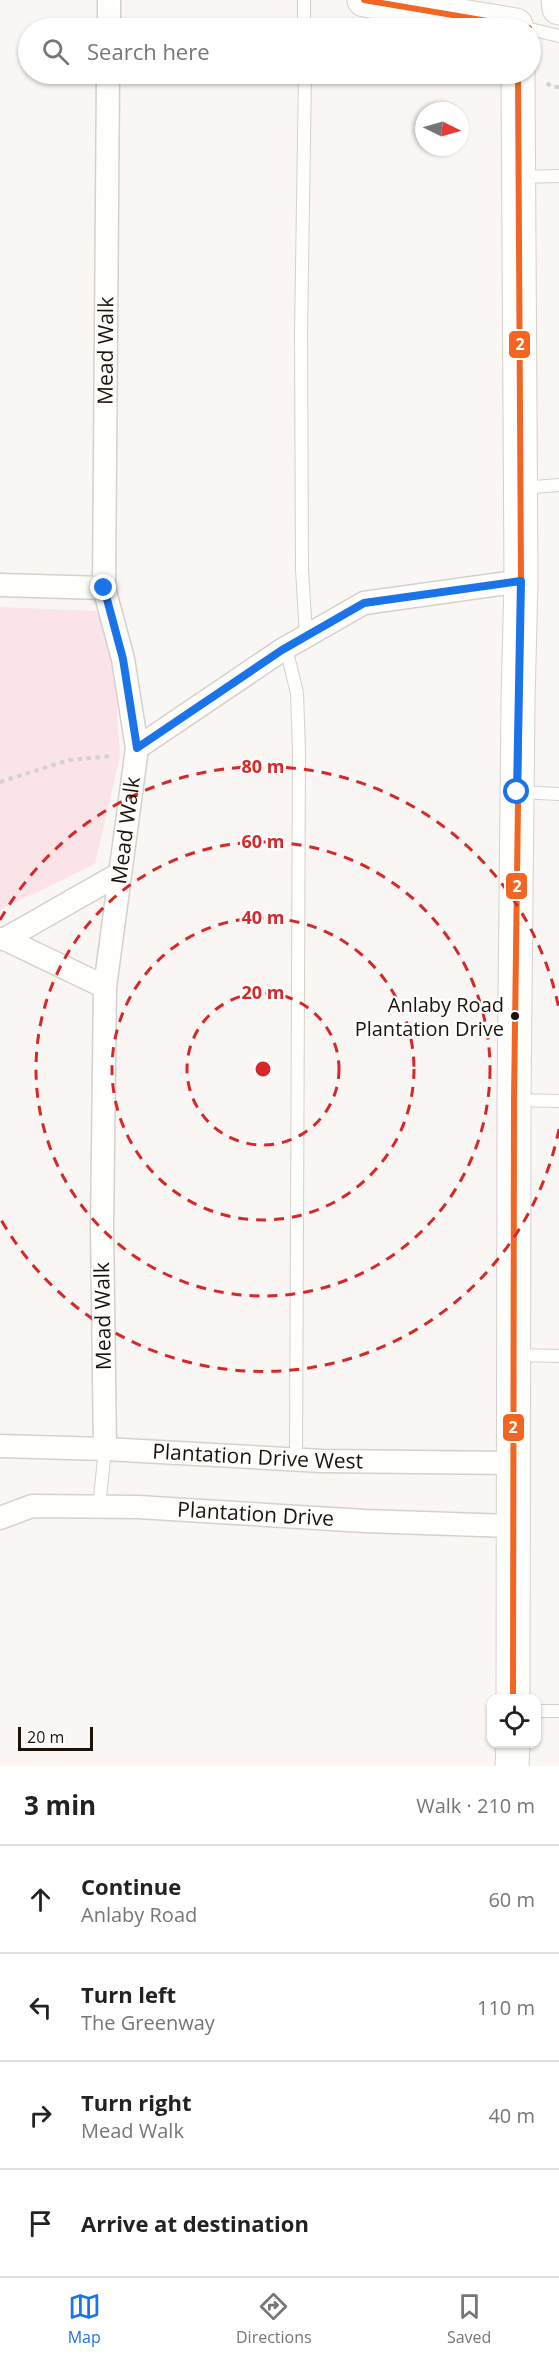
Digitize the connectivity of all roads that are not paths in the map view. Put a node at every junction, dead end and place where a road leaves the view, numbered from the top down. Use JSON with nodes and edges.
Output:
{"nodes":[{"id":1,"x":109,"y":0,"type":"edge"},
{"id":2,"x":304,"y":0,"type":"edge"},
{"id":3,"x":364,"y":0,"type":"edge"},
{"id":4,"x":558,"y":0,"type":"edge"},
{"id":5,"x":559,"y":8,"type":"edge"},
{"id":6,"x":109,"y":18,"type":"edge"},
{"id":7,"x":304,"y":18,"type":"edge"},
{"id":8,"x":493,"y":18,"type":"edge"},
{"id":9,"x":541,"y":29,"type":"edge"},
{"id":10,"x":559,"y":36,"type":"edge"},
{"id":11,"x":108,"y":84,"type":"edge"},
{"id":12,"x":305,"y":84,"type":"edge"},
{"id":13,"x":518,"y":84,"type":"edge"},
{"id":14,"x":559,"y":176,"type":"edge"},
{"id":15,"x":520,"y":177,"type":"junction"},
{"id":16,"x":559,"y":485,"type":"edge"},
{"id":17,"x":521,"y":488,"type":"junction"},
{"id":18,"x":521,"y":581,"type":"junction"},
{"id":19,"x":0,"y":585,"type":"edge"},
{"id":20,"x":104,"y":588,"type":"junction"},
{"id":21,"x":306,"y":636,"type":"junction"},
{"id":22,"x":286,"y":648,"type":"junction"},
{"id":23,"x":129,"y":752,"type":"junction"},
{"id":24,"x":517,"y":792,"type":"junction"},
{"id":25,"x":559,"y":794,"type":"edge"},
{"id":26,"x":119,"y":874,"type":"junction"},
{"id":27,"x":3,"y":939,"type":"edge"},
{"id":28,"x":105,"y":987,"type":"junction"},
{"id":29,"x":514,"y":1100,"type":"junction"},
{"id":30,"x":559,"y":1101,"type":"edge"},
{"id":31,"x":513,"y":1355,"type":"junction"},
{"id":32,"x":559,"y":1356,"type":"edge"},
{"id":33,"x":0,"y":1446,"type":"edge"},
{"id":34,"x":105,"y":1449,"type":"junction"},
{"id":35,"x":296,"y":1460,"type":"junction"},
{"id":36,"x":515,"y":1463,"type":"junction"},
{"id":37,"x":99,"y":1507,"type":"junction"},
{"id":38,"x":0,"y":1518,"type":"edge"},
{"id":39,"x":513,"y":1526,"type":"junction"},
{"id":40,"x":513,"y":1694,"type":"edge"},
{"id":41,"x":541,"y":1711,"type":"edge"},
{"id":42,"x":559,"y":1711,"type":"edge"},
{"id":43,"x":513,"y":1748,"type":"edge"},
{"id":44,"x":512,"y":1766,"type":"edge"}],
"edges":[{"from":1,"to":6,"type":"street"},
{"from":2,"to":7,"type":"lane"},
{"from":3,"to":8,"type":"main road"},
{"from":4,"to":5,"type":"main road"},
{"from":9,"to":10,"type":"lane"},
{"from":11,"to":20,"type":"street","name":"Mead Walk"},
{"from":12,"to":21,"type":"lane"},
{"from":13,"to":15,"type":"main road"},
{"from":14,"to":15,"type":"lane"},
{"from":15,"to":17,"type":"main road"},
{"from":16,"to":17,"type":"lane"},
{"from":17,"to":18,"type":"main road"},
{"from":18,"to":21,"type":"street"},
{"from":18,"to":24,"type":"main road"},
{"from":19,"to":20,"type":"street"},
{"from":20,"to":23,"type":"street","name":"Mead Walk"},
{"from":21,"to":22,"type":"street"},
{"from":22,"to":23,"type":"street"},
{"from":22,"to":35,"type":"lane"},
{"from":23,"to":26,"type":"street","name":"Mead Walk"},
{"from":24,"to":25,"type":"lane"},
{"from":24,"to":29,"type":"main road"},
{"from":26,"to":27,"type":"street"},
{"from":26,"to":28,"type":"street","name":"Mead Walk"},
{"from":27,"to":28,"type":"street"},
{"from":28,"to":34,"type":"street","name":"Mead Walk"},
{"from":29,"to":30,"type":"lane"},
{"from":29,"to":31,"type":"main road"},
{"from":31,"to":32,"type":"lane"},
{"from":31,"to":36,"type":"main road"},
{"from":33,"to":34,"type":"street","name":"Plantation Drive West"},
{"from":34,"to":35,"type":"street","name":"Plantation Drive West"},
{"from":34,"to":37,"type":"lane"},
{"from":35,"to":36,"type":"street","name":"Plantation Drive West"},
{"from":36,"to":39,"type":"main road"},
{"from":37,"to":38,"type":"street","name":"Plantation Drive"},
{"from":37,"to":39,"type":"street","name":"Plantation Drive"},
{"from":39,"to":40,"type":"main road"},
{"from":41,"to":42,"type":"lane"},
{"from":43,"to":44,"type":"main road"}]}
